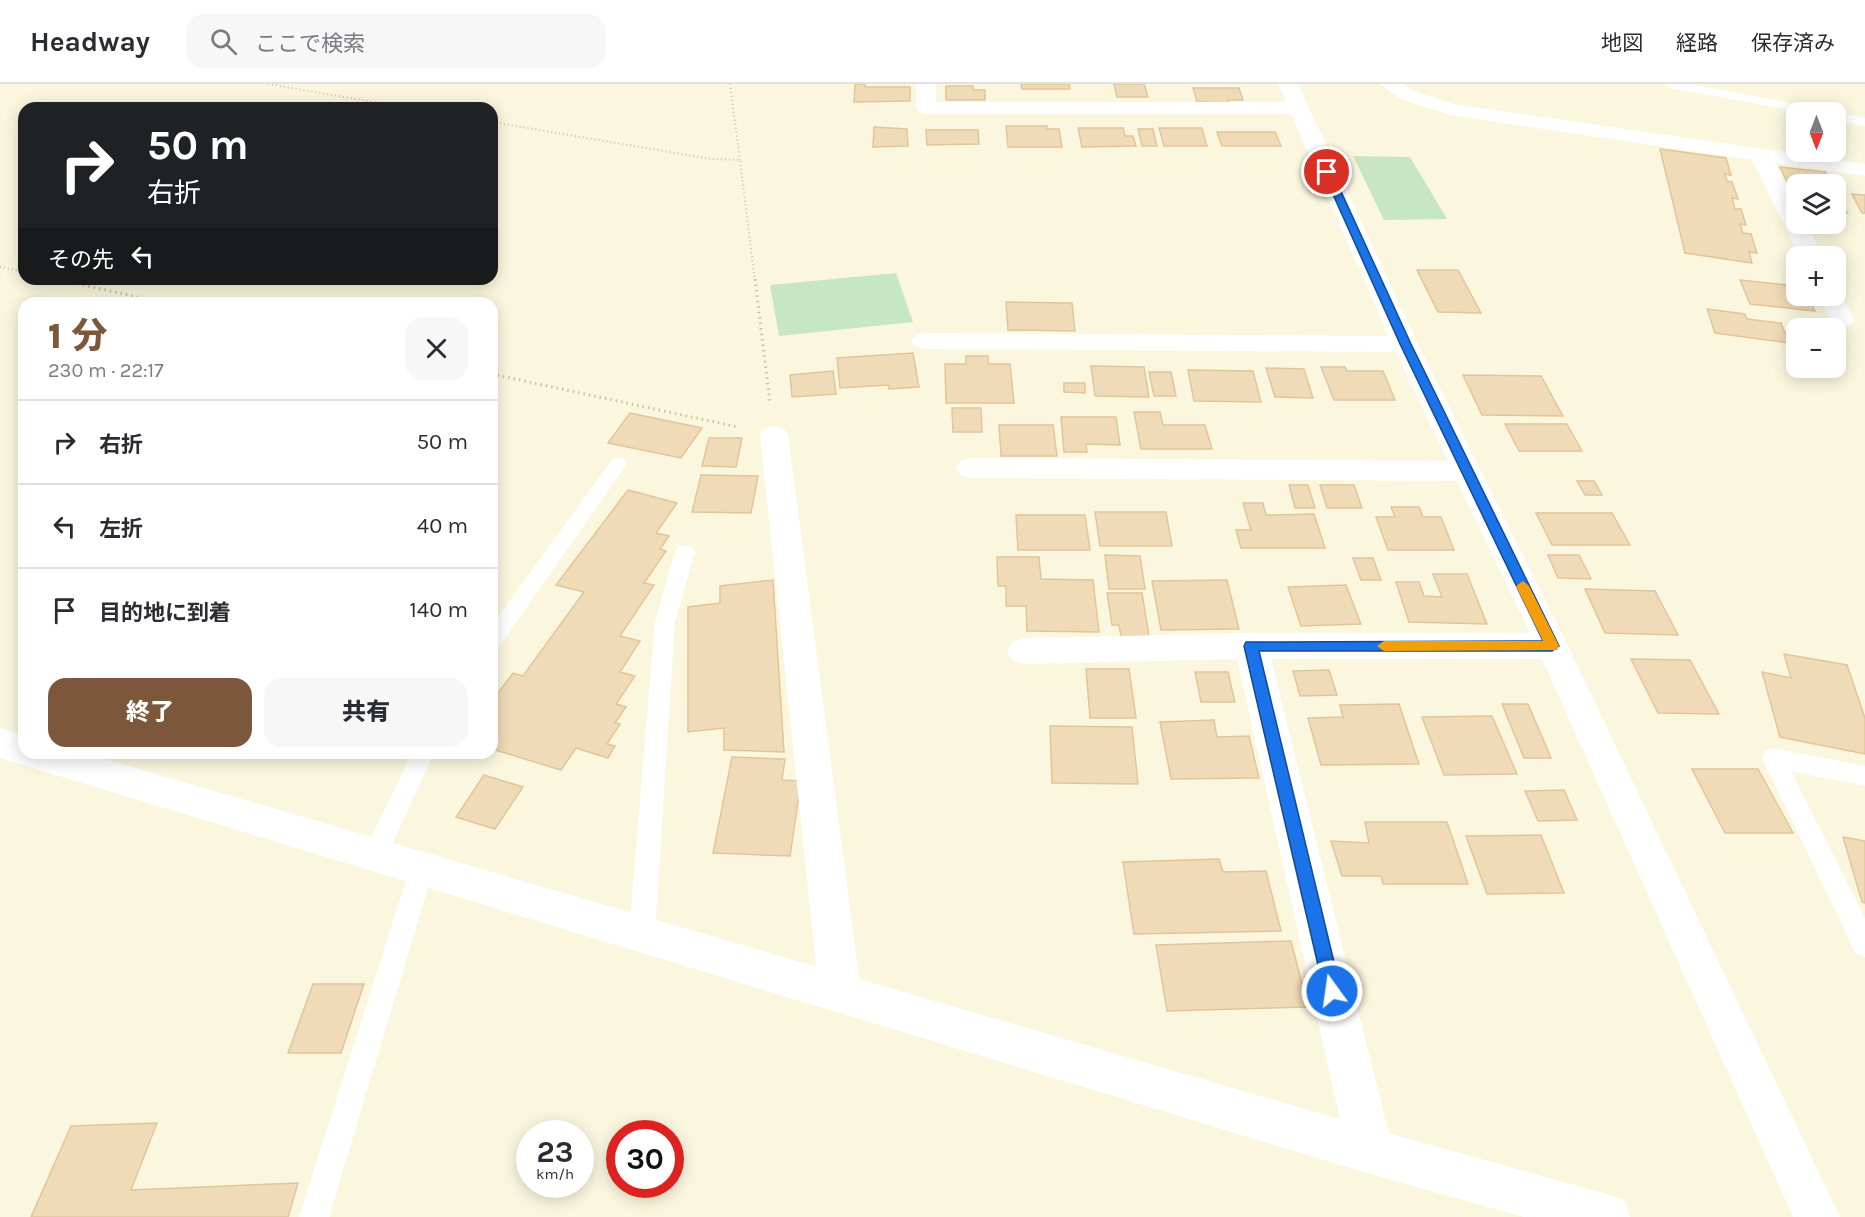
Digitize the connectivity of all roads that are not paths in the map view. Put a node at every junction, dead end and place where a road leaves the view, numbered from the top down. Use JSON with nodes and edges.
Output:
{"nodes":[{"id":1,"x":926,"y":84,"type":"edge"},
{"id":2,"x":1390,"y":84,"type":"edge"},
{"id":3,"x":1671,"y":84,"type":"edge"},
{"id":4,"x":1293,"y":96,"type":"edge"},
{"id":5,"x":1786,"y":106,"type":"edge"},
{"id":6,"x":1846,"y":118,"type":"edge"},
{"id":7,"x":1865,"y":122,"type":"edge"},
{"id":8,"x":1760,"y":154,"type":"junction"},
{"id":9,"x":1865,"y":170,"type":"edge"},
{"id":10,"x":1806,"y":246,"type":"edge"},
{"id":11,"x":924,"y":341,"type":"dead end"},
{"id":12,"x":1405,"y":344,"type":"junction"},
{"id":13,"x":774,"y":435,"type":"road end"},
{"id":14,"x":618,"y":464,"type":"dead end"},
{"id":15,"x":970,"y":468,"type":"dead end"},
{"id":16,"x":1467,"y":471,"type":"junction"},
{"id":17,"x":685,"y":552,"type":"dead end"},
{"id":18,"x":498,"y":633,"type":"edge"},
{"id":19,"x":1251,"y":646,"type":"junction"},
{"id":20,"x":1552,"y":646,"type":"junction"},
{"id":21,"x":1024,"y":651,"type":"dead end"},
{"id":22,"x":0,"y":743,"type":"edge"},
{"id":23,"x":18,"y":748,"type":"edge"},
{"id":24,"x":57,"y":759,"type":"edge"},
{"id":25,"x":420,"y":759,"type":"edge"},
{"id":26,"x":1865,"y":776,"type":"edge"},
{"id":27,"x":375,"y":854,"type":"junction"},
{"id":28,"x":422,"y":868,"type":"junction"},
{"id":29,"x":642,"y":933,"type":"junction"},
{"id":30,"x":1865,"y":945,"type":"edge"},
{"id":31,"x":840,"y":992,"type":"junction"},
{"id":32,"x":1370,"y":1151,"type":"junction"},
{"id":33,"x":314,"y":1217,"type":"edge"},
{"id":34,"x":1607,"y":1217,"type":"edge"},
{"id":35,"x":1816,"y":1217,"type":"edge"}],
"edges":[{"from":1,"to":4,"type":"street"},
{"from":2,"to":8,"type":"street"},
{"from":3,"to":5,"type":"lane"},
{"from":4,"to":12,"type":"street"},
{"from":6,"to":7,"type":"lane"},
{"from":8,"to":9,"type":"street"},
{"from":8,"to":10,"type":"street"},
{"from":11,"to":12,"type":"street"},
{"from":12,"to":16,"type":"street"},
{"from":13,"to":31,"type":"street"},
{"from":14,"to":18,"type":"lane"},
{"from":15,"to":16,"type":"street"},
{"from":16,"to":20,"type":"street"},
{"from":17,"to":29,"type":"lane"},
{"from":19,"to":20,"type":"street"},
{"from":19,"to":21,"type":"street"},
{"from":19,"to":32,"type":"street"},
{"from":20,"to":35,"type":"street"},
{"from":22,"to":23,"type":"street"},
{"from":24,"to":27,"type":"street"},
{"from":25,"to":27,"type":"lane"},
{"from":26,"to":30,"type":"lane"},
{"from":27,"to":28,"type":"street"},
{"from":28,"to":29,"type":"street"},
{"from":28,"to":33,"type":"lane"},
{"from":29,"to":31,"type":"street"},
{"from":31,"to":32,"type":"street"},
{"from":32,"to":34,"type":"street"}]}
